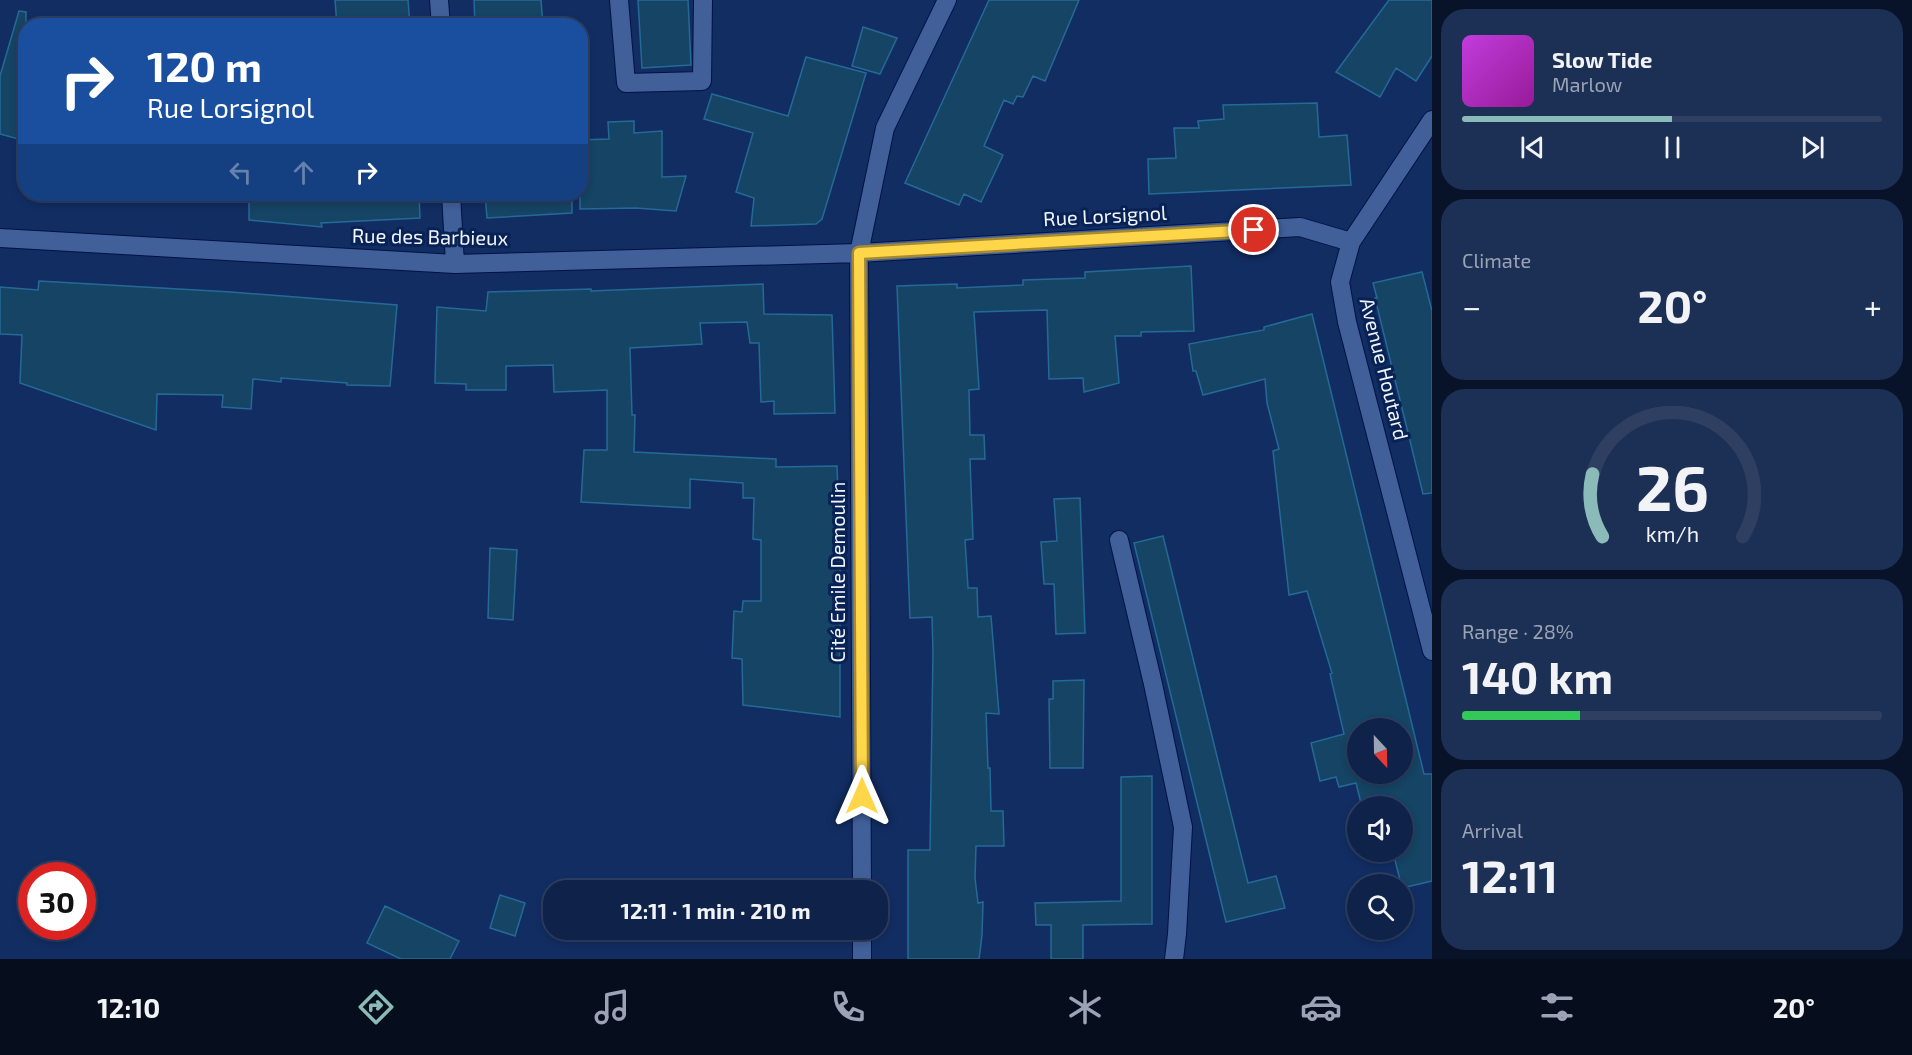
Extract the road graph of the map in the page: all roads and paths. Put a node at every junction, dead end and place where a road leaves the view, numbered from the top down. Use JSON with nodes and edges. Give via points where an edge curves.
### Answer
{"nodes":[{"id":1,"x":439,"y":0,"type":"edge"},
{"id":2,"x":619,"y":0,"type":"edge"},
{"id":3,"x":703,"y":0,"type":"edge"},
{"id":4,"x":947,"y":0,"type":"edge"},
{"id":5,"x":440,"y":18,"type":"edge"},
{"id":6,"x":1432,"y":120,"type":"edge"},
{"id":7,"x":451,"y":201,"type":"edge"},
{"id":8,"x":0,"y":238,"type":"edge"},
{"id":9,"x":1351,"y":242,"type":"junction"},
{"id":10,"x":859,"y":253,"type":"junction"},
{"id":11,"x":455,"y":264,"type":"junction"},
{"id":12,"x":1119,"y":540,"type":"dead end"},
{"id":13,"x":1427,"y":615,"type":"edge"},
{"id":14,"x":1432,"y":651,"type":"edge"},
{"id":15,"x":862,"y":880,"type":"edge"},
{"id":16,"x":862,"y":940,"type":"edge"},
{"id":17,"x":862,"y":959,"type":"edge"},
{"id":18,"x":1174,"y":959,"type":"edge"}],
"edges":[{"from":1,"to":5,"type":"street"},
{"from":2,"to":3,"type":"street","via":[[626,83],[702,81]]},
{"from":4,"to":10,"type":"street","name":"Cité Emile Demoulin","via":[[885,128]]},
{"from":6,"to":9,"type":"street","name":"Avenue Houtard"},
{"from":7,"to":11,"type":"street"},
{"from":8,"to":11,"type":"street","name":"Rue des Barbieux"},
{"from":9,"to":10,"type":"street","name":"Rue Lorsignol","via":[[1300,227]]},
{"from":9,"to":13,"type":"street","name":"Avenue Houtard","via":[[1340,282],[1347,322]]},
{"from":10,"to":11,"type":"street","name":"Rue des Barbieux"},
{"from":10,"to":15,"type":"street","name":"Cité Emile Demoulin"},
{"from":12,"to":18,"type":"street","via":[[1183,826]]},
{"from":13,"to":14,"type":"street","name":"Avenue Houtard"},
{"from":16,"to":17,"type":"street"}]}
